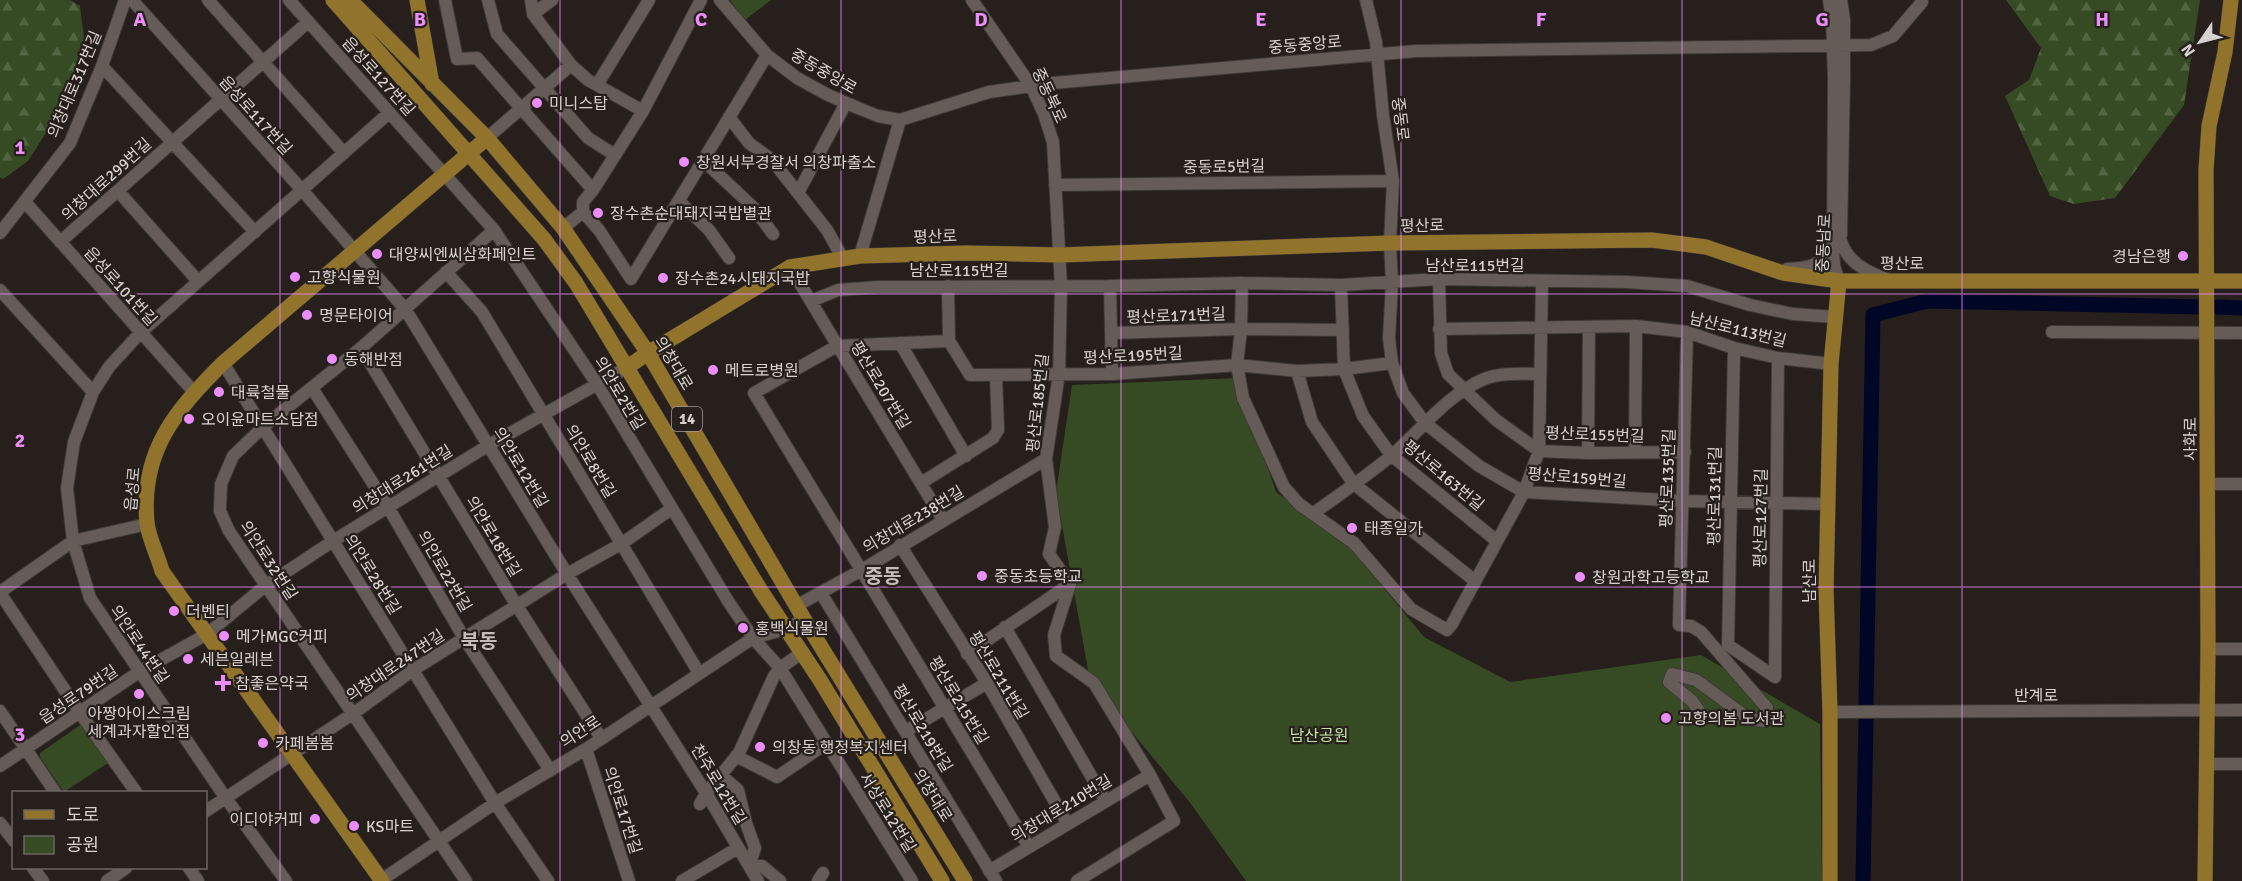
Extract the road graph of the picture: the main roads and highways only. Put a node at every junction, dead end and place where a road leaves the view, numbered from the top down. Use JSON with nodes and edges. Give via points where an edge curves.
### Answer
{"nodes":[{"id":1,"x":333,"y":0,"type":"edge"},
{"id":2,"x":350,"y":0,"type":"edge"},
{"id":3,"x":417,"y":0,"type":"edge"},
{"id":4,"x":2231,"y":0,"type":"edge"},
{"id":5,"x":432,"y":84,"type":"junction"},
{"id":6,"x":487,"y":138,"type":"junction"},
{"id":7,"x":469,"y":154,"type":"junction"},
{"id":8,"x":2206,"y":280,"type":"junction"},
{"id":9,"x":1839,"y":281,"type":"junction"},
{"id":10,"x":2242,"y":281,"type":"edge"},
{"id":11,"x":648,"y":352,"type":"junction"},
{"id":12,"x":626,"y":368,"type":"junction"},
{"id":13,"x":381,"y":881,"type":"edge"},
{"id":14,"x":942,"y":881,"type":"edge"},
{"id":15,"x":965,"y":881,"type":"edge"},
{"id":16,"x":1830,"y":881,"type":"edge"},
{"id":17,"x":2205,"y":881,"type":"edge"}],
"edges":[{"from":1,"to":7,"type":"main road","number":"14"},
{"from":2,"to":5,"type":"main road","name":"의창대로","number":"14"},
{"from":3,"to":5,"type":"main road"},
{"from":4,"to":8,"type":"main road","name":"사화로","via":[[2225,52],[2209,126]]},
{"from":5,"to":6,"type":"main road","name":"의창대로","number":"14"},
{"from":6,"to":7,"type":"main road","name":"읍성로"},
{"from":6,"to":11,"type":"main road","name":"의창대로","number":"14","via":[[563,228]]},
{"from":7,"to":12,"type":"main road","number":"14","via":[[544,239],[576,282]]},
{"from":7,"to":13,"type":"main road","name":"읍성로","via":[[223,363],[194,392],[163,433],[148,472],[147,524],[162,571]]},
{"from":8,"to":9,"type":"main road","name":"평산로"},
{"from":8,"to":10,"type":"main road","name":"평산로"},
{"from":8,"to":17,"type":"main road","name":"사화로"},
{"from":9,"to":11,"type":"main road","name":"평산로","via":[[1783,273],[1706,247],[1652,240],[1390,243],[1060,255],[860,256],[790,267]]},
{"from":9,"to":16,"type":"main road","name":"남산로","via":[[1832,364],[1826,590]]},
{"from":11,"to":12,"type":"main road","name":"평산로"},
{"from":11,"to":15,"type":"main road","name":"의창대로","number":"14","via":[[800,613]]},
{"from":12,"to":14,"type":"main road","number":"14"}]}
